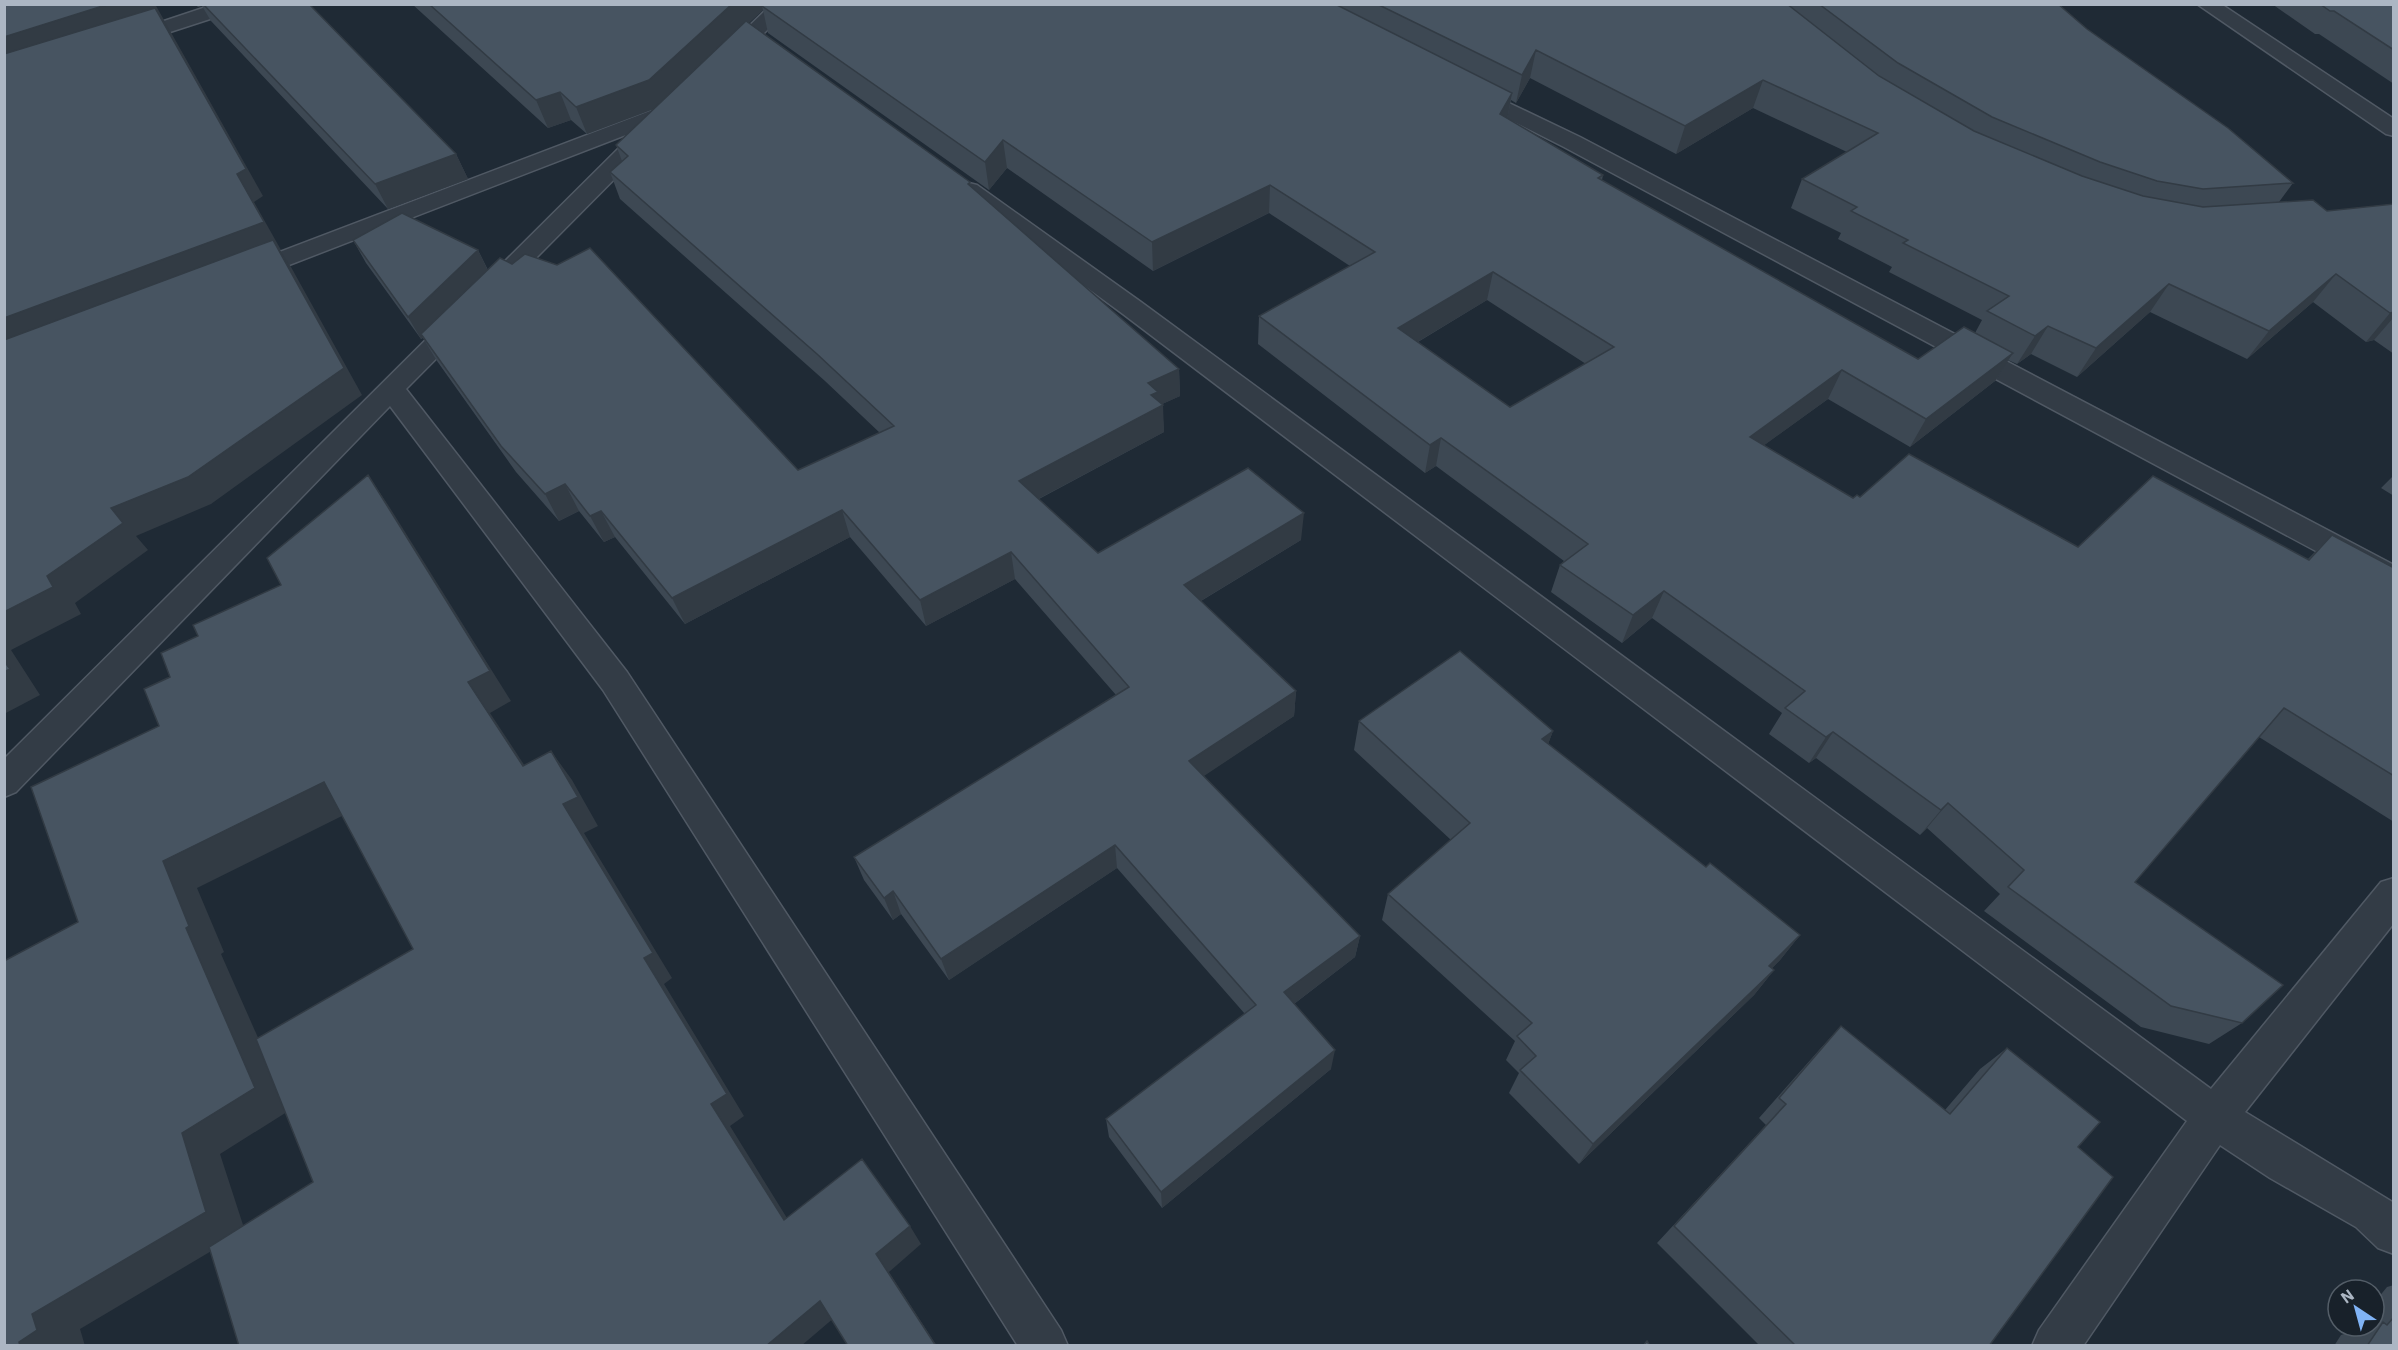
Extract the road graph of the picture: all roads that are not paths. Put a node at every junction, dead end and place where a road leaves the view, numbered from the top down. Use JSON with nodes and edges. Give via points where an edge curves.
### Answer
{"nodes":[{"id":1,"x":237,"y":4,"type":"edge"},
{"id":2,"x":784,"y":4,"type":"edge"},
{"id":3,"x":2207,"y":4,"type":"edge"},
{"id":4,"x":189,"y":11,"type":"edge"},
{"id":5,"x":753,"y":34,"type":"junction"},
{"id":6,"x":105,"y":47,"type":"edge"},
{"id":7,"x":782,"y":54,"type":"edge"},
{"id":8,"x":1446,"y":79,"type":"edge"},
{"id":9,"x":704,"y":80,"type":"edge"},
{"id":10,"x":2394,"y":129,"type":"edge"},
{"id":11,"x":943,"y":171,"type":"edge"},
{"id":12,"x":226,"y":281,"type":"edge"},
{"id":13,"x":391,"y":388,"type":"junction"},
{"id":14,"x":2394,"y":579,"type":"edge"},
{"id":15,"x":4,"y":783,"type":"edge"},
{"id":16,"x":2394,"y":894,"type":"edge"},
{"id":17,"x":2215,"y":1117,"type":"junction"},
{"id":18,"x":2394,"y":1232,"type":"edge"},
{"id":19,"x":1045,"y":1346,"type":"edge"},
{"id":20,"x":2055,"y":1346,"type":"edge"}],
"edges":[{"from":1,"to":4,"type":"street"},
{"from":2,"to":5,"type":"street"},
{"from":3,"to":10,"type":"street"},
{"from":4,"to":6,"type":"street"},
{"from":5,"to":7,"type":"street"},
{"from":5,"to":9,"type":"street"},
{"from":8,"to":14,"type":"street","via":[[1572,142]]},
{"from":11,"to":17,"type":"street"},
{"from":12,"to":13,"type":"street","via":[[675,106]]},
{"from":13,"to":15,"type":"street"},
{"from":13,"to":19,"type":"street","via":[[615,681]]},
{"from":16,"to":17,"type":"street"},
{"from":17,"to":18,"type":"street","via":[[2371,1212]]},
{"from":17,"to":20,"type":"street"}]}
